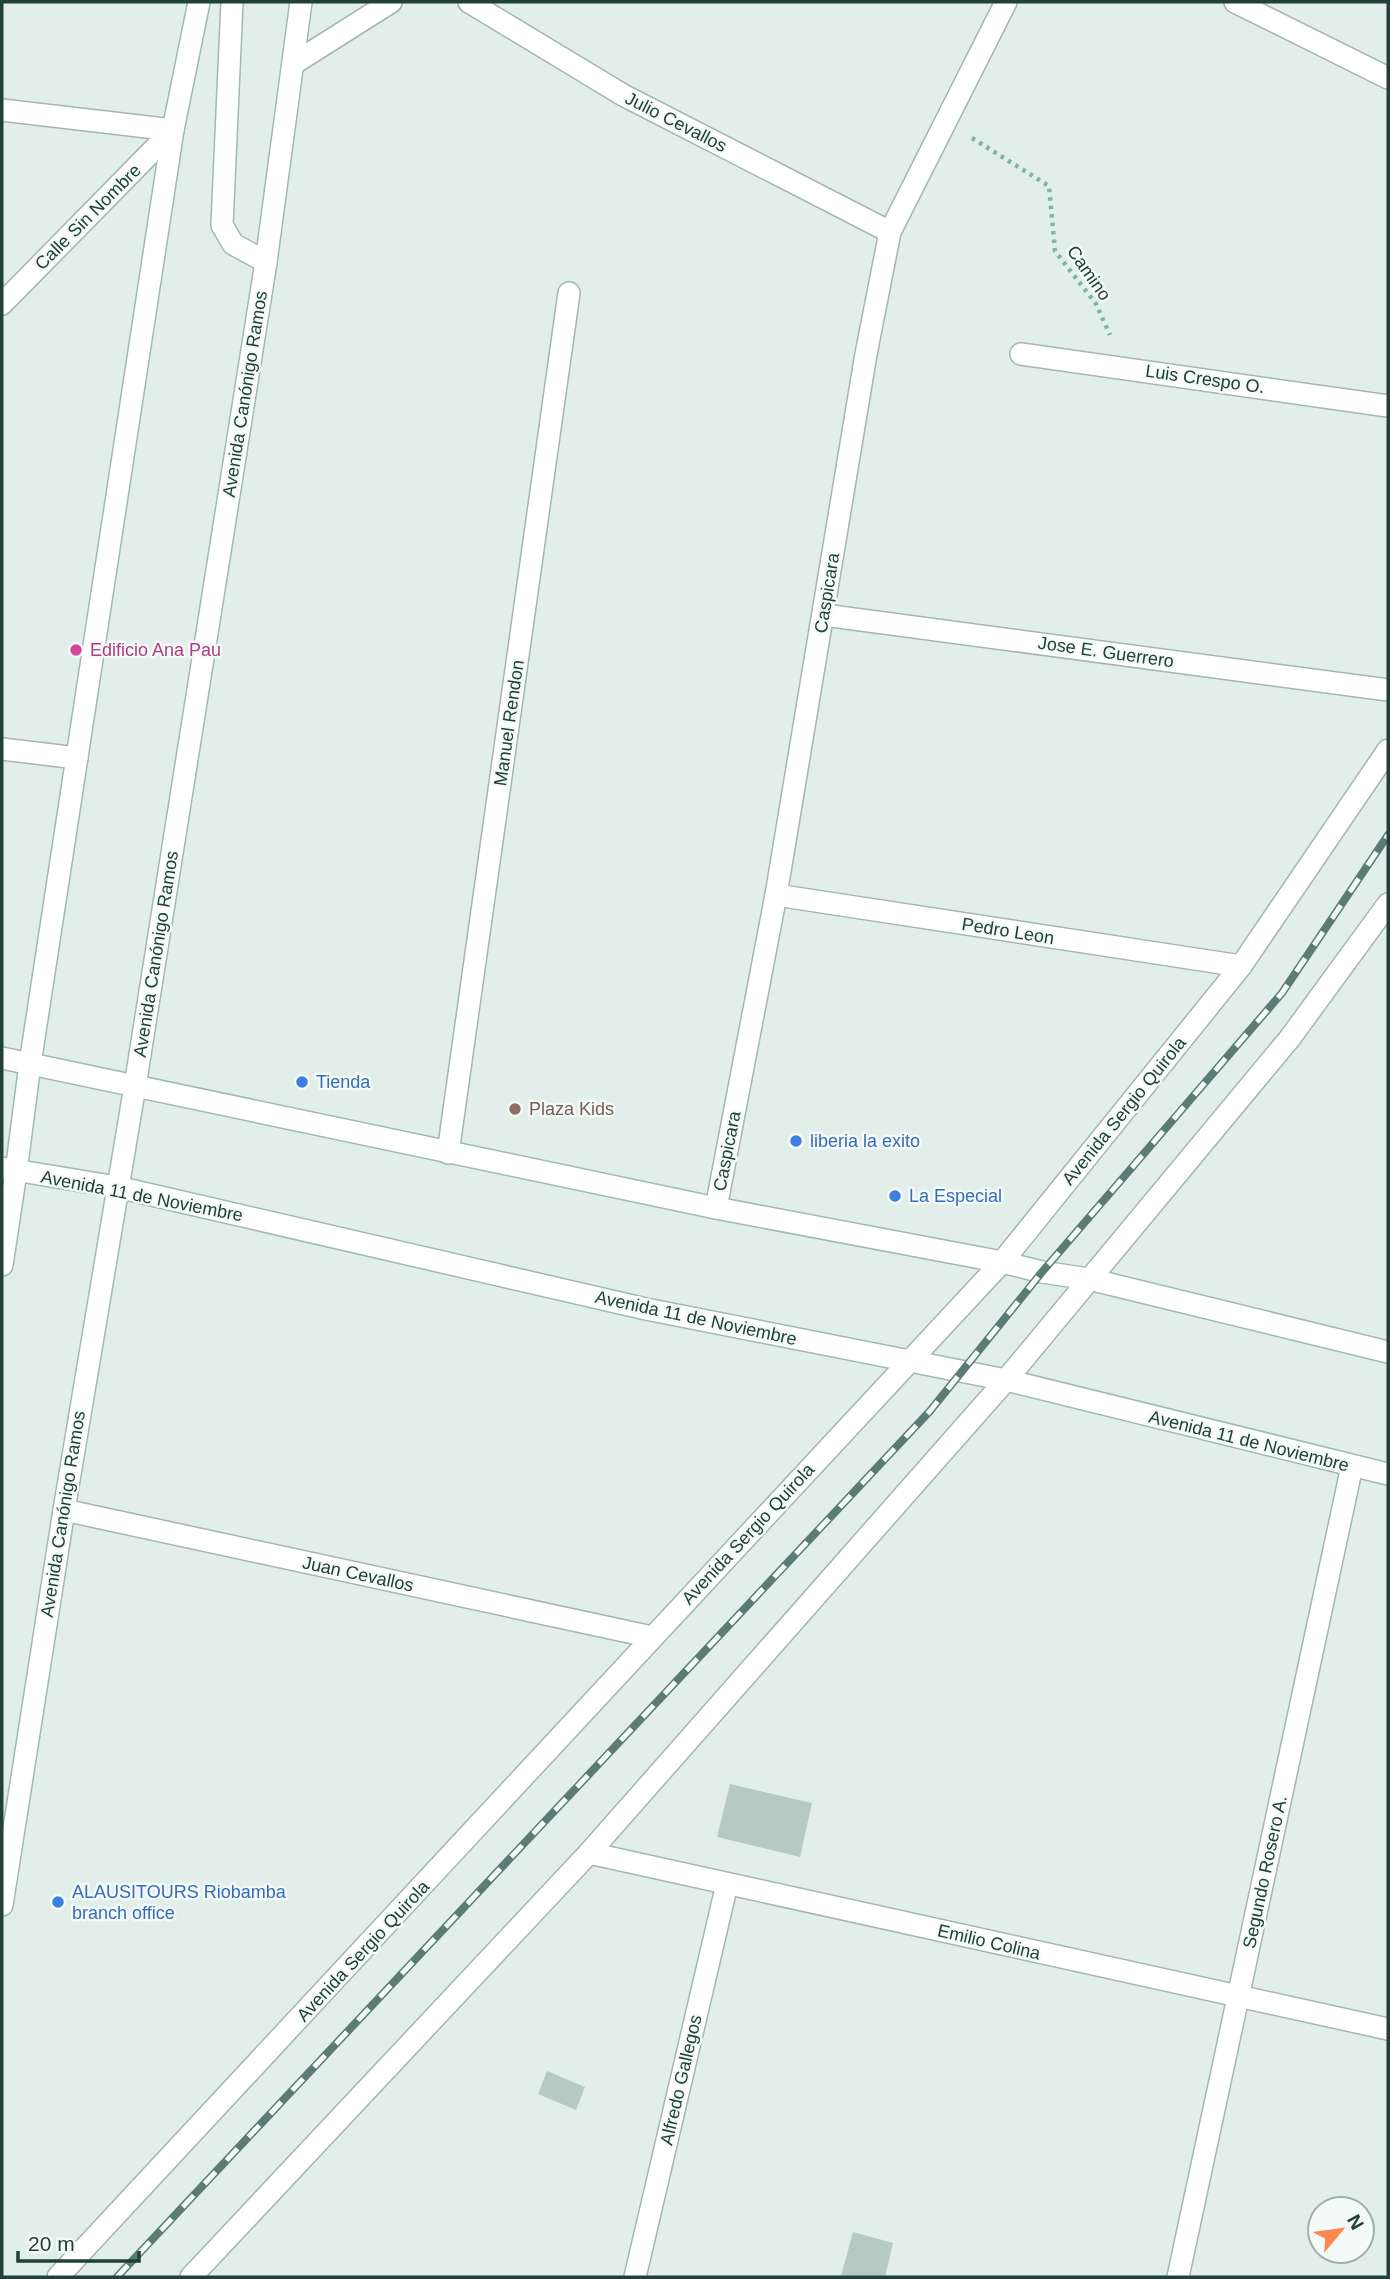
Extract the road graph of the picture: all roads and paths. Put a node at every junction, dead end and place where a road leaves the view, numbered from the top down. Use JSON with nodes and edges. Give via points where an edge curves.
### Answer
{"nodes":[{"id":1,"x":199,"y":2,"type":"edge"},
{"id":2,"x":232,"y":2,"type":"edge"},
{"id":3,"x":301,"y":2,"type":"edge"},
{"id":4,"x":391,"y":2,"type":"edge"},
{"id":5,"x":469,"y":2,"type":"edge"},
{"id":6,"x":1006,"y":2,"type":"edge"},
{"id":7,"x":1235,"y":2,"type":"edge"},
{"id":8,"x":293,"y":64,"type":"junction"},
{"id":9,"x":1388,"y":78,"type":"edge"},
{"id":10,"x":2,"y":110,"type":"edge"},
{"id":11,"x":945,"y":121,"type":"junction"},
{"id":12,"x":173,"y":130,"type":"junction"},
{"id":13,"x":890,"y":232,"type":"junction"},
{"id":14,"x":266,"y":262,"type":"junction"},
{"id":15,"x":569,"y":293,"type":"dead end"},
{"id":16,"x":2,"y":303,"type":"edge"},
{"id":17,"x":1021,"y":354,"type":"dead end"},
{"id":18,"x":1124,"y":368,"type":"junction"},
{"id":19,"x":1388,"y":406,"type":"edge"},
{"id":20,"x":824,"y":615,"type":"junction"},
{"id":21,"x":1388,"y":690,"type":"edge"},
{"id":22,"x":2,"y":750,"type":"edge"},
{"id":23,"x":1388,"y":750,"type":"edge"},
{"id":24,"x":77,"y":758,"type":"junction"},
{"id":25,"x":776,"y":895,"type":"junction"},
{"id":26,"x":1388,"y":904,"type":"edge"},
{"id":27,"x":1241,"y":966,"type":"junction"},
{"id":28,"x":2,"y":1058,"type":"edge"},
{"id":29,"x":30,"y":1064,"type":"junction"},
{"id":30,"x":135,"y":1086,"type":"junction"},
{"id":31,"x":448,"y":1153,"type":"junction"},
{"id":32,"x":9,"y":1170,"type":"edge"},
{"id":33,"x":117,"y":1187,"type":"junction"},
{"id":34,"x":716,"y":1208,"type":"junction"},
{"id":35,"x":1002,"y":1262,"type":"junction"},
{"id":36,"x":2,"y":1265,"type":"edge"},
{"id":37,"x":1089,"y":1279,"type":"junction"},
{"id":38,"x":1388,"y":1352,"type":"edge"},
{"id":39,"x":909,"y":1361,"type":"junction"},
{"id":40,"x":1006,"y":1380,"type":"junction"},
{"id":41,"x":1352,"y":1466,"type":"junction"},
{"id":42,"x":1388,"y":1474,"type":"edge"},
{"id":43,"x":64,"y":1510,"type":"junction"},
{"id":44,"x":652,"y":1637,"type":"junction"},
{"id":45,"x":589,"y":1853,"type":"junction"},
{"id":46,"x":727,"y":1884,"type":"junction"},
{"id":47,"x":2,"y":1905,"type":"edge"},
{"id":48,"x":1238,"y":1997,"type":"junction"},
{"id":49,"x":1388,"y":2029,"type":"edge"},
{"id":50,"x":58,"y":2277,"type":"edge"},
{"id":51,"x":191,"y":2277,"type":"edge"},
{"id":52,"x":635,"y":2277,"type":"edge"},
{"id":53,"x":1178,"y":2277,"type":"edge"}],
"edges":[{"from":1,"to":12,"type":"street"},
{"from":2,"to":14,"type":"street","via":[[222,225],[233,244]]},
{"from":3,"to":8,"type":"street","name":"Avenida Canónigo Ramos"},
{"from":4,"to":8,"type":"street"},
{"from":5,"to":13,"type":"street","name":"Julio Cevallos","via":[[623,95]]},
{"from":6,"to":11,"type":"street","name":"Caspicara"},
{"from":7,"to":9,"type":"street"},
{"from":8,"to":14,"type":"street","name":"Avenida Canónigo Ramos"},
{"from":10,"to":12,"type":"street"},
{"from":11,"to":13,"type":"street","name":"Caspicara"},
{"from":11,"to":18,"type":"path","name":"Camino","via":[[1049,186],[1055,251],[1096,304]]},
{"from":12,"to":16,"type":"street","name":"Calle Sin Nombre"},
{"from":12,"to":24,"type":"street"},
{"from":13,"to":20,"type":"street","name":"Caspicara"},
{"from":14,"to":30,"type":"street","name":"Avenida Canónigo Ramos"},
{"from":15,"to":31,"type":"street","name":"Manuel Rendon"},
{"from":17,"to":18,"type":"street","name":"Luis Crespo O."},
{"from":18,"to":19,"type":"street","name":"Luis Crespo O."},
{"from":20,"to":21,"type":"street","name":"Jose E. Guerrero"},
{"from":20,"to":25,"type":"street","name":"Caspicara"},
{"from":22,"to":24,"type":"street"},
{"from":23,"to":27,"type":"street","name":"Avenida Sergio Quirola"},
{"from":24,"to":29,"type":"street"},
{"from":25,"to":27,"type":"street","name":"Pedro Leon"},
{"from":25,"to":34,"type":"street","name":"Caspicara"},
{"from":26,"to":37,"type":"street","via":[[1290,1038]]},
{"from":27,"to":35,"type":"street","name":"Avenida Sergio Quirola"},
{"from":28,"to":29,"type":"street"},
{"from":29,"to":30,"type":"street"},
{"from":29,"to":32,"type":"street"},
{"from":30,"to":31,"type":"street"},
{"from":30,"to":33,"type":"street","name":"Avenida Canónigo Ramos"},
{"from":31,"to":34,"type":"street"},
{"from":32,"to":33,"type":"street","name":"Avenida 11 de Noviembre"},
{"from":32,"to":36,"type":"street"},
{"from":33,"to":39,"type":"street","name":"Avenida 11 de Noviembre","via":[[646,1309]]},
{"from":33,"to":43,"type":"street","name":"Avenida Canónigo Ramos"},
{"from":34,"to":35,"type":"street"},
{"from":35,"to":37,"type":"street"},
{"from":35,"to":39,"type":"street","name":"Avenida Sergio Quirola"},
{"from":37,"to":38,"type":"street"},
{"from":37,"to":40,"type":"street"},
{"from":39,"to":40,"type":"street","name":"Avenida 11 de Noviembre"},
{"from":39,"to":44,"type":"street","name":"Avenida Sergio Quirola"},
{"from":40,"to":41,"type":"street","name":"Avenida 11 de Noviembre"},
{"from":40,"to":45,"type":"street"},
{"from":41,"to":42,"type":"street","name":"Avenida 11 de Noviembre"},
{"from":41,"to":48,"type":"street","name":"Segundo Rosero A."},
{"from":43,"to":44,"type":"street","name":"Juan Cevallos"},
{"from":43,"to":47,"type":"street","name":"Avenida Canónigo Ramos"},
{"from":44,"to":50,"type":"street","name":"Avenida Sergio Quirola"},
{"from":45,"to":46,"type":"street","name":"Emilio Colina"},
{"from":45,"to":51,"type":"street"},
{"from":46,"to":48,"type":"street","name":"Emilio Colina"},
{"from":46,"to":52,"type":"street","name":"Alfredo Gallegos"},
{"from":48,"to":49,"type":"street","name":"Emilio Colina"},
{"from":48,"to":53,"type":"street","name":"Segundo Rosero A."}]}
